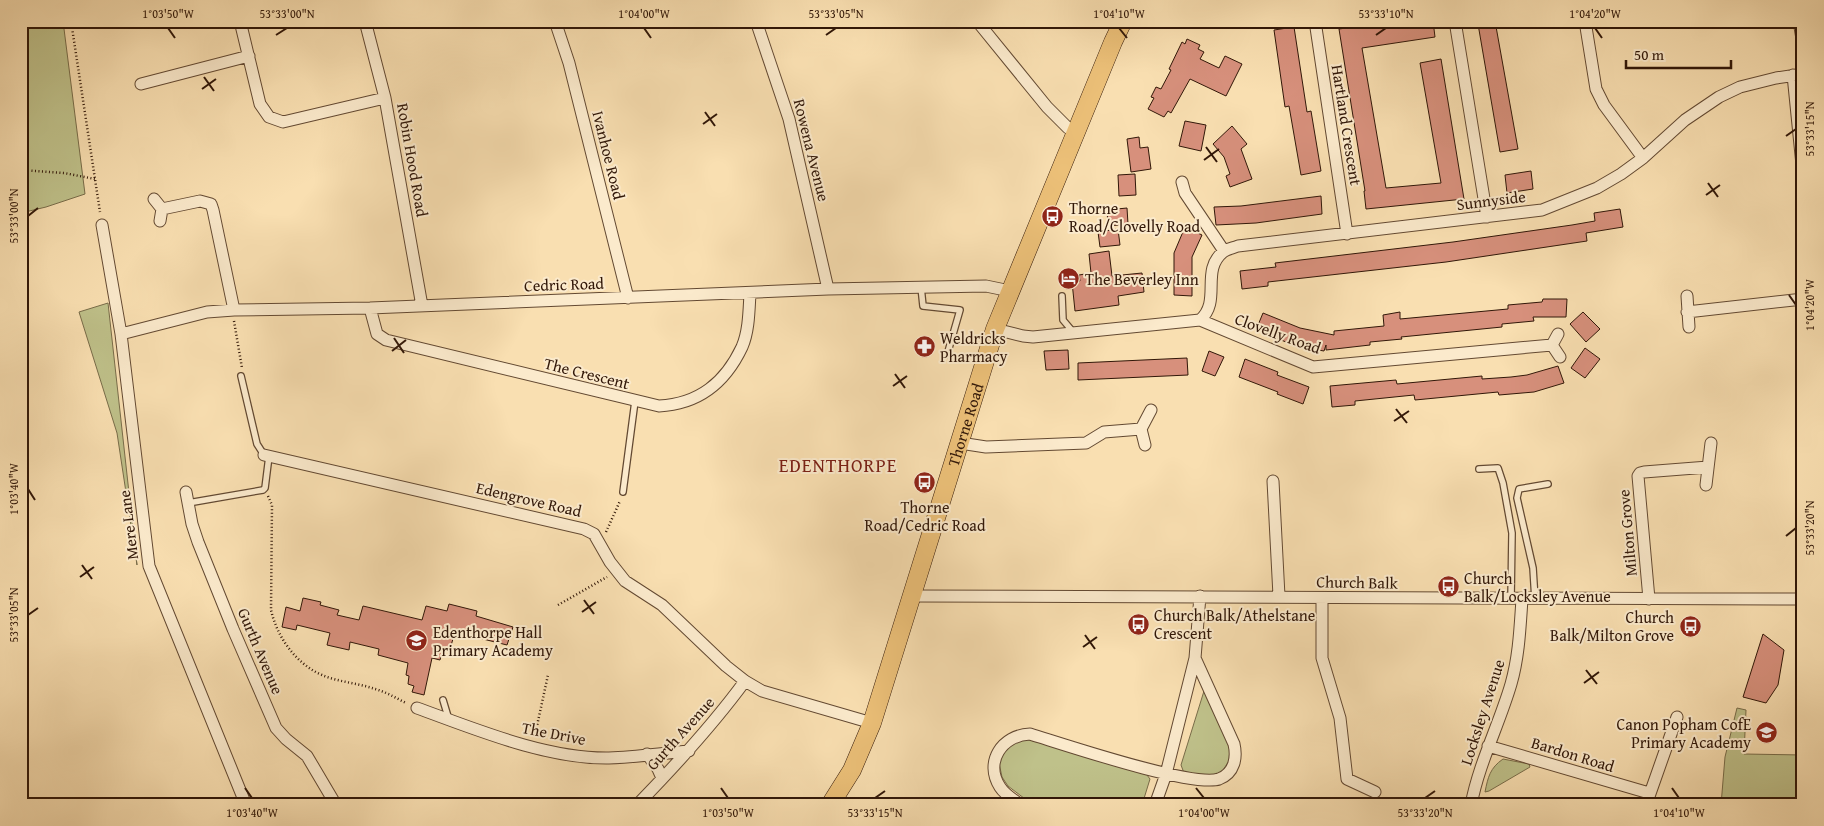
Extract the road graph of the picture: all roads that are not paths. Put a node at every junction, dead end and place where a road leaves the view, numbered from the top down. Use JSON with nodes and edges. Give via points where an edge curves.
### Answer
{"nodes":[{"id":1,"x":240,"y":21,"type":"edge"},
{"id":2,"x":365,"y":21,"type":"edge"},
{"id":3,"x":555,"y":21,"type":"edge"},
{"id":4,"x":756,"y":21,"type":"edge"},
{"id":5,"x":1123,"y":21,"type":"edge"},
{"id":6,"x":1315,"y":21,"type":"edge"},
{"id":7,"x":1455,"y":21,"type":"edge"},
{"id":8,"x":1585,"y":21,"type":"edge"},
{"id":9,"x":1799,"y":21,"type":"edge"},
{"id":10,"x":984,"y":24,"type":"edge"},
{"id":11,"x":1803,"y":45,"type":"edge"},
{"id":12,"x":249,"y":56,"type":"junction"},
{"id":13,"x":1798,"y":74,"type":"edge"},
{"id":14,"x":142,"y":84,"type":"dead end"},
{"id":15,"x":385,"y":98,"type":"junction"},
{"id":16,"x":1076,"y":131,"type":"junction"},
{"id":17,"x":1643,"y":158,"type":"junction"},
{"id":18,"x":1803,"y":175,"type":"edge"},
{"id":19,"x":1182,"y":182,"type":"dead end"},
{"id":20,"x":154,"y":199,"type":"dead end"},
{"id":21,"x":162,"y":209,"type":"junction"},
{"id":22,"x":1488,"y":217,"type":"junction"},
{"id":23,"x":160,"y":221,"type":"dead end"},
{"id":24,"x":102,"y":225,"type":"road end"},
{"id":25,"x":1347,"y":234,"type":"junction"},
{"id":26,"x":1224,"y":251,"type":"junction"},
{"id":27,"x":921,"y":287,"type":"junction"},
{"id":28,"x":828,"y":289,"type":"junction"},
{"id":29,"x":1010,"y":291,"type":"junction"},
{"id":30,"x":750,"y":293,"type":"junction"},
{"id":31,"x":1062,"y":296,"type":"dead end"},
{"id":32,"x":1687,"y":296,"type":"dead end"},
{"id":33,"x":628,"y":298,"type":"junction"},
{"id":34,"x":1803,"y":299,"type":"edge"},
{"id":35,"x":422,"y":306,"type":"junction"},
{"id":36,"x":370,"y":308,"type":"junction"},
{"id":37,"x":234,"y":310,"type":"junction"},
{"id":38,"x":1687,"y":312,"type":"junction"},
{"id":39,"x":1200,"y":320,"type":"junction"},
{"id":40,"x":1689,"y":327,"type":"dead end"},
{"id":41,"x":995,"y":328,"type":"junction"},
{"id":42,"x":1074,"y":333,"type":"junction"},
{"id":43,"x":121,"y":334,"type":"junction"},
{"id":44,"x":1558,"y":334,"type":"dead end"},
{"id":45,"x":1552,"y":345,"type":"junction"},
{"id":46,"x":947,"y":355,"type":"dead end"},
{"id":47,"x":1560,"y":357,"type":"dead end"},
{"id":48,"x":241,"y":376,"type":"road end"},
{"id":49,"x":635,"y":401,"type":"junction"},
{"id":50,"x":1151,"y":410,"type":"dead end"},
{"id":51,"x":1141,"y":429,"type":"junction"},
{"id":52,"x":960,"y":442,"type":"junction"},
{"id":53,"x":1711,"y":443,"type":"dead end"},
{"id":54,"x":1145,"y":445,"type":"dead end"},
{"id":55,"x":267,"y":455,"type":"junction"},
{"id":56,"x":1708,"y":467,"type":"junction"},
{"id":57,"x":1480,"y":469,"type":"dead end"},
{"id":58,"x":1273,"y":481,"type":"dead end"},
{"id":59,"x":1548,"y":484,"type":"dead end"},
{"id":60,"x":1706,"y":485,"type":"dead end"},
{"id":61,"x":623,"y":492,"type":"road end"},
{"id":62,"x":187,"y":498,"type":"joint"},
{"id":63,"x":911,"y":596,"type":"junction"},
{"id":64,"x":1200,"y":596,"type":"junction"},
{"id":65,"x":1279,"y":596,"type":"junction"},
{"id":66,"x":1322,"y":598,"type":"junction"},
{"id":67,"x":1517,"y":599,"type":"junction"},
{"id":68,"x":1803,"y":599,"type":"edge"},
{"id":69,"x":1535,"y":600,"type":"junction"},
{"id":70,"x":1649,"y":600,"type":"junction"},
{"id":71,"x":1195,"y":658,"type":"junction"},
{"id":72,"x":744,"y":681,"type":"junction"},
{"id":73,"x":443,"y":700,"type":"dead end"},
{"id":74,"x":417,"y":708,"type":"road end"},
{"id":75,"x":1677,"y":717,"type":"dead end"},
{"id":76,"x":449,"y":720,"type":"junction"},
{"id":77,"x":872,"y":723,"type":"junction"},
{"id":78,"x":1488,"y":746,"type":"junction"},
{"id":79,"x":689,"y":750,"type":"junction"},
{"id":80,"x":647,"y":754,"type":"junction"},
{"id":81,"x":1166,"y":774,"type":"junction"},
{"id":82,"x":662,"y":778,"type":"junction"},
{"id":83,"x":1375,"y":792,"type":"dead end"},
{"id":84,"x":1648,"y":799,"type":"edge"},
{"id":85,"x":246,"y":805,"type":"edge"},
{"id":86,"x":336,"y":805,"type":"edge"},
{"id":87,"x":637,"y":805,"type":"edge"},
{"id":88,"x":830,"y":805,"type":"edge"},
{"id":89,"x":1022,"y":805,"type":"edge"},
{"id":90,"x":1155,"y":805,"type":"edge"},
{"id":91,"x":1471,"y":805,"type":"edge"}],
"edges":[{"from":1,"to":12,"type":"street"},
{"from":2,"to":15,"type":"street","name":"Robin Hood Road"},
{"from":3,"to":33,"type":"street","name":"Ivanhoe Road","via":[[570,63]]},
{"from":4,"to":28,"type":"street","name":"Rowena Avenue","via":[[789,119]]},
{"from":5,"to":16,"type":"main road","name":"Thorne Road"},
{"from":6,"to":25,"type":"street","name":"Hartland Crescent"},
{"from":7,"to":22,"type":"street"},
{"from":8,"to":17,"type":"street","via":[[1596,88]]},
{"from":9,"to":11,"type":"street"},
{"from":10,"to":16,"type":"street","via":[[1047,106],[1068,128]]},
{"from":12,"to":14,"type":"street"},
{"from":12,"to":15,"type":"street","via":[[260,104],[268,116],[283,122]]},
{"from":13,"to":17,"type":"street","name":"Sunnyside","via":[[1740,87],[1719,97],[1685,120]]},
{"from":13,"to":18,"type":"street"},
{"from":15,"to":35,"type":"street","name":"Robin Hood Road"},
{"from":16,"to":29,"type":"main road","name":"Thorne Road"},
{"from":17,"to":22,"type":"street","name":"Sunnyside","via":[[1597,188],[1566,201],[1542,210]]},
{"from":19,"to":26,"type":"street","via":[[1185,193]]},
{"from":20,"to":21,"type":"street"},
{"from":21,"to":23,"type":"street"},
{"from":21,"to":37,"type":"street","via":[[200,201],[210,204]]},
{"from":22,"to":25,"type":"street","name":"Sunnyside"},
{"from":24,"to":43,"type":"street","name":"Mere Lane"},
{"from":25,"to":26,"type":"street","name":"Sunnyside","via":[[1238,246]]},
{"from":26,"to":39,"type":"street","via":[[1211,274],[1208,313]]},
{"from":27,"to":28,"type":"street","name":"Cedric Road"},
{"from":27,"to":29,"type":"street","name":"Cedric Road","via":[[986,286]]},
{"from":27,"to":46,"type":"lane","via":[[923,306],[960,310]]},
{"from":28,"to":30,"type":"street","name":"Cedric Road"},
{"from":29,"to":41,"type":"main road","name":"Thorne Road"},
{"from":30,"to":33,"type":"street","name":"Cedric Road"},
{"from":30,"to":49,"type":"street","name":"The Crescent","via":[[742,346],[711,389],[675,406]]},
{"from":31,"to":42,"type":"lane","via":[[1063,320]]},
{"from":32,"to":38,"type":"street"},
{"from":33,"to":35,"type":"street","name":"Cedric Road"},
{"from":34,"to":38,"type":"street"},
{"from":35,"to":36,"type":"street","name":"Cedric Road"},
{"from":36,"to":37,"type":"street","name":"Cedric Road"},
{"from":36,"to":49,"type":"street","name":"The Crescent","via":[[377,334],[386,340]]},
{"from":37,"to":43,"type":"street","name":"Cedric Road","via":[[208,312]]},
{"from":38,"to":40,"type":"street"},
{"from":39,"to":42,"type":"street","name":"Clovelly Road"},
{"from":39,"to":45,"type":"street","name":"Clovelly Road","via":[[1314,367]]},
{"from":41,"to":42,"type":"street","name":"Clovelly Road","via":[[1033,337]]},
{"from":41,"to":52,"type":"main road","name":"Thorne Road"},
{"from":43,"to":85,"type":"street","name":"Mere Lane","via":[[149,566]]},
{"from":44,"to":45,"type":"street"},
{"from":45,"to":47,"type":"street"},
{"from":48,"to":55,"type":"lane","via":[[257,444]]},
{"from":49,"to":61,"type":"lane"},
{"from":50,"to":51,"type":"street"},
{"from":51,"to":52,"type":"street","via":[[1104,432],[1086,443],[986,447]]},
{"from":51,"to":54,"type":"street"},
{"from":52,"to":63,"type":"main road","name":"Thorne Road"},
{"from":53,"to":56,"type":"street"},
{"from":55,"to":62,"type":"lane","via":[[265,488]]},
{"from":55,"to":72,"type":"street","name":"Edengrove Road","via":[[584,528],[594,534],[625,581],[662,605]]},
{"from":56,"to":60,"type":"street"},
{"from":56,"to":70,"type":"street","name":"Milton Grove","via":[[1644,472],[1638,476]]},
{"from":57,"to":67,"type":"lane","via":[[1498,468],[1503,483],[1512,533]]},
{"from":58,"to":65,"type":"street"},
{"from":59,"to":69,"type":"lane","via":[[1519,489],[1517,498],[1533,568]]},
{"from":62,"to":86,"type":"street","name":"Gurth Avenue","via":[[192,524],[208,569],[276,728],[307,756]]},
{"from":63,"to":64,"type":"street","name":"Church Balk"},
{"from":63,"to":77,"type":"main road","name":"Thorne Road"},
{"from":64,"to":65,"type":"street","name":"Church Balk"},
{"from":64,"to":71,"type":"street"},
{"from":65,"to":66,"type":"street","name":"Church Balk"},
{"from":66,"to":67,"type":"street","name":"Church Balk"},
{"from":66,"to":83,"type":"street","via":[[1322,658],[1340,718],[1347,779]]},
{"from":67,"to":69,"type":"street","name":"Church Balk"},
{"from":67,"to":78,"type":"street","name":"Locksley Avenue","via":[[1518,655],[1511,685]]},
{"from":68,"to":70,"type":"street","name":"Church Balk"},
{"from":69,"to":70,"type":"street","name":"Church Balk"},
{"from":71,"to":81,"type":"street"},
{"from":71,"to":81,"type":"street","via":[[1234,744],[1235,759],[1230,771],[1220,779]]},
{"from":72,"to":77,"type":"street","name":"Edengrove Road","via":[[762,690]]},
{"from":72,"to":79,"type":"street","name":"Gurth Avenue","via":[[720,716]]},
{"from":73,"to":76,"type":"lane"},
{"from":74,"to":76,"type":"street","name":"The Drive"},
{"from":75,"to":84,"type":"street","name":"Bardon Road"},
{"from":76,"to":80,"type":"street","name":"The Drive","via":[[495,736],[576,755],[608,758]]},
{"from":77,"to":88,"type":"main road","name":"Thorne Road","via":[[852,770]]},
{"from":78,"to":84,"type":"street","name":"Bardon Road"},
{"from":78,"to":91,"type":"street","name":"Locksley Avenue"},
{"from":79,"to":80,"type":"street","name":"The Drive"},
{"from":79,"to":82,"type":"street","name":"Gurth Avenue"},
{"from":80,"to":82,"type":"street"},
{"from":81,"to":89,"type":"street","via":[[1022,734],[1006,741],[997,752],[994,765],[999,786]]},
{"from":81,"to":90,"type":"street"},
{"from":82,"to":87,"type":"street","name":"Gurth Avenue"}]}
